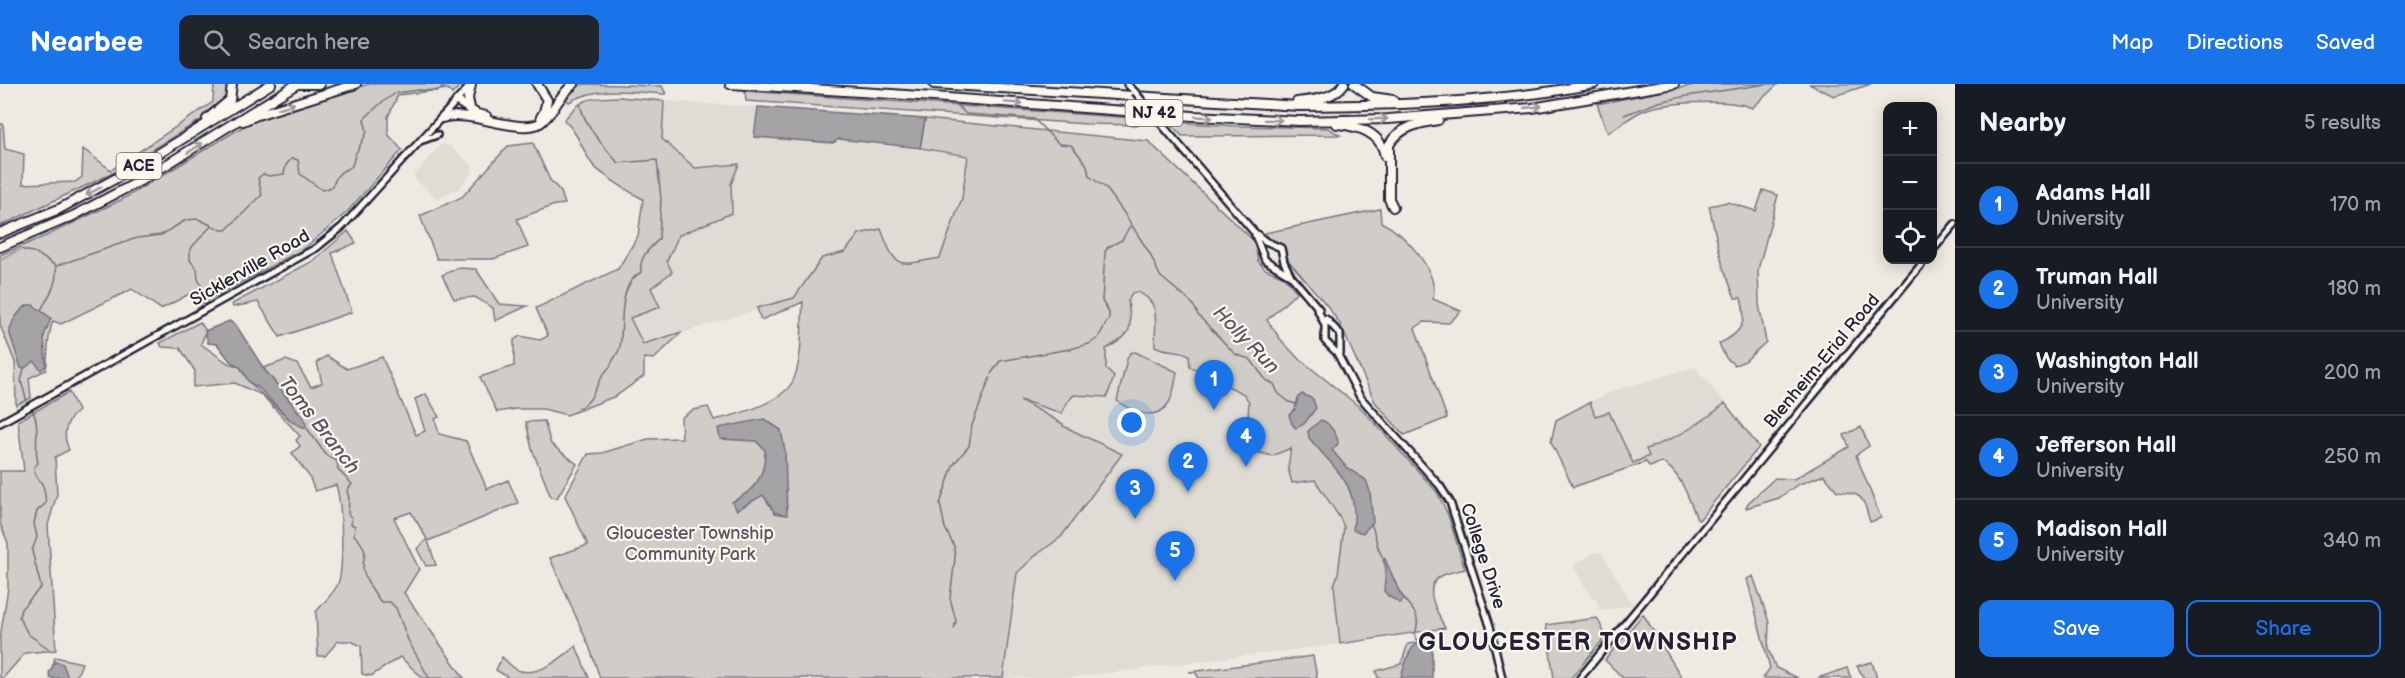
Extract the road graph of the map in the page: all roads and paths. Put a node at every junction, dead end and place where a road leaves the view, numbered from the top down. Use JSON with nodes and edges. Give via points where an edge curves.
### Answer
{"nodes":[{"id":1,"x":232,"y":84,"type":"edge"},
{"id":2,"x":270,"y":84,"type":"edge"},
{"id":3,"x":320,"y":84,"type":"edge"},
{"id":4,"x":356,"y":84,"type":"edge"},
{"id":5,"x":537,"y":84,"type":"edge"},
{"id":6,"x":574,"y":84,"type":"edge"},
{"id":7,"x":730,"y":84,"type":"edge"},
{"id":8,"x":787,"y":84,"type":"edge"},
{"id":9,"x":934,"y":84,"type":"edge"},
{"id":10,"x":1127,"y":84,"type":"edge"},
{"id":11,"x":1344,"y":84,"type":"edge"},
{"id":12,"x":1354,"y":84,"type":"edge"},
{"id":13,"x":1594,"y":84,"type":"edge"},
{"id":14,"x":1674,"y":84,"type":"edge"},
{"id":15,"x":296,"y":85,"type":"edge"},
{"id":16,"x":471,"y":85,"type":"edge"},
{"id":17,"x":892,"y":94,"type":"junction"},
{"id":18,"x":1430,"y":102,"type":"junction"},
{"id":19,"x":454,"y":103,"type":"junction"},
{"id":20,"x":1271,"y":105,"type":"junction"},
{"id":21,"x":471,"y":110,"type":"junction"},
{"id":22,"x":1474,"y":113,"type":"junction"},
{"id":23,"x":462,"y":116,"type":"junction"},
{"id":24,"x":442,"y":118,"type":"junction"},
{"id":25,"x":1300,"y":121,"type":"junction"},
{"id":26,"x":436,"y":135,"type":"dead end"},
{"id":27,"x":212,"y":137,"type":"junction"},
{"id":28,"x":421,"y":141,"type":"junction"},
{"id":29,"x":137,"y":167,"type":"junction"},
{"id":30,"x":1384,"y":207,"type":"dead end"},
{"id":31,"x":1393,"y":207,"type":"dead end"},
{"id":32,"x":1955,"y":224,"type":"edge"},
{"id":33,"x":1253,"y":231,"type":"junction"},
{"id":34,"x":0,"y":233,"type":"edge"},
{"id":35,"x":1272,"y":244,"type":"junction"},
{"id":36,"x":1937,"y":245,"type":"edge"},
{"id":37,"x":0,"y":247,"type":"edge"},
{"id":38,"x":1263,"y":255,"type":"junction"},
{"id":39,"x":1283,"y":256,"type":"junction"},
{"id":40,"x":1271,"y":264,"type":"junction"},
{"id":41,"x":1923,"y":264,"type":"edge"},
{"id":42,"x":1291,"y":276,"type":"junction"},
{"id":43,"x":1317,"y":308,"type":"junction"},
{"id":44,"x":1335,"y":329,"type":"junction"},
{"id":45,"x":1325,"y":333,"type":"junction"},
{"id":46,"x":1340,"y":340,"type":"junction"},
{"id":47,"x":1329,"y":345,"type":"junction"},
{"id":48,"x":1346,"y":370,"type":"junction"},
{"id":49,"x":0,"y":423,"type":"edge"},
{"id":50,"x":1502,"y":678,"type":"edge"},
{"id":51,"x":1580,"y":678,"type":"edge"}],
"edges":[{"from":1,"to":29,"type":"highway","via":[[226,104]]},
{"from":2,"to":29,"type":"highway","number":"ACE"},
{"from":3,"to":15,"type":"highway"},
{"from":27,"to":4,"type":"highway","one_way":true,"via":[[257,115]]},
{"from":5,"to":21,"type":"highway","via":[[545,94],[546,106],[534,121],[480,115]]},
{"from":6,"to":23,"type":"highway","via":[[533,126]]},
{"from":7,"to":17,"type":"highway","number":"NJ 42"},
{"from":8,"to":17,"type":"highway"},
{"from":9,"to":20,"type":"highway","number":"NJ 42"},
{"from":10,"to":33,"type":"main road","bridge":true},
{"from":11,"to":20,"type":"highway","via":[[1320,99]]},
{"from":12,"to":18,"type":"highway","via":[[1380,99]]},
{"from":13,"to":18,"type":"highway","number":"NJ 42"},
{"from":22,"to":14,"type":"highway","number":"NJ 42","one_way":true,"via":[[1574,102]]},
{"from":15,"to":27,"type":"highway","number":"ACE"},
{"from":16,"to":19,"type":"main road","name":"Sicklerville Road"},
{"from":16,"to":21,"type":"highway"},
{"from":17,"to":25,"type":"highway","number":"NJ 42","one_way":true},
{"from":18,"to":20,"type":"highway","number":"NJ 42"},
{"from":19,"to":21,"type":"highway"},
{"from":19,"to":23,"type":"highway"},
{"from":19,"to":24,"type":"main road","name":"Sicklerville Road"},
{"from":25,"to":22,"type":"highway","number":"NJ 42","one_way":true},
{"from":22,"to":31,"type":"highway","via":[[1412,126],[1392,140],[1387,155],[1389,200]]},
{"from":23,"to":24,"type":"highway"},
{"from":24,"to":28,"type":"main road","name":"Sicklerville Road"},
{"from":25,"to":30,"type":"highway","via":[[1351,126],[1378,139],[1385,156]]},
{"from":26,"to":28,"type":"main road"},
{"from":37,"to":27,"type":"highway","number":"ACE","one_way":true,"via":[[110,197]]},
{"from":28,"to":49,"type":"main road","name":"Sicklerville Road","via":[[342,227],[316,248]]},
{"from":29,"to":34,"type":"highway","number":"ACE","one_way":true,"via":[[59,209]]},
{"from":32,"to":36,"type":"main road"},
{"from":33,"to":35,"type":"main road"},
{"from":33,"to":38,"type":"main road"},
{"from":35,"to":38,"type":"main road","via":[[1266,246]]},
{"from":35,"to":39,"type":"main road","via":[[1282,249]]},
{"from":38,"to":40,"type":"main road"},
{"from":39,"to":40,"type":"main road"},
{"from":39,"to":42,"type":"main road"},
{"from":40,"to":42,"type":"main road"},
{"from":41,"to":51,"type":"main road","name":"Blenheim-Erial Road"},
{"from":42,"to":43,"type":"main road"},
{"from":43,"to":44,"type":"main road"},
{"from":43,"to":45,"type":"main road"},
{"from":44,"to":45,"type":"main road"},
{"from":44,"to":46,"type":"main road"},
{"from":45,"to":47,"type":"main road","via":[[1324,340]]},
{"from":46,"to":47,"type":"main road"},
{"from":46,"to":48,"type":"main road","name":"College Drive"},
{"from":47,"to":48,"type":"main road","name":"College Drive"},
{"from":48,"to":50,"type":"main road","name":"College Drive","via":[[1360,397],[1450,502],[1490,626]]}]}
